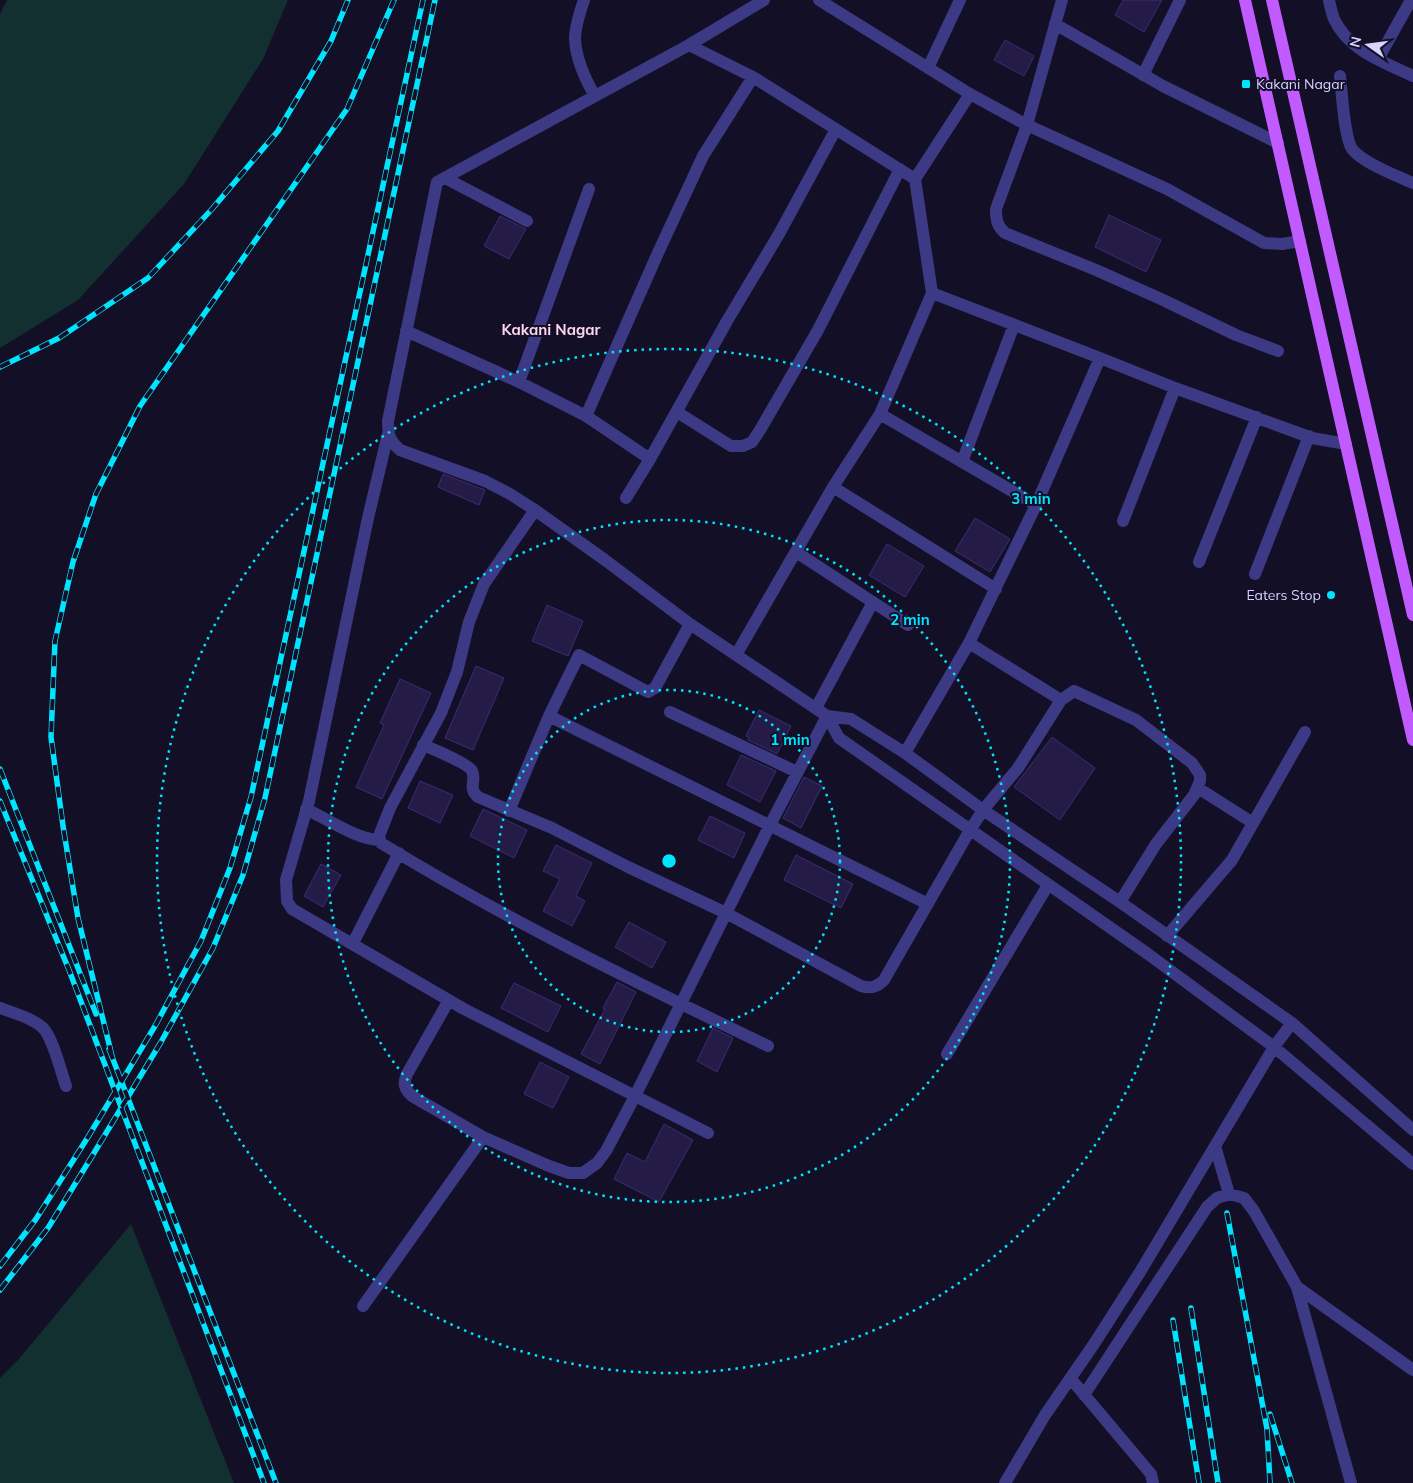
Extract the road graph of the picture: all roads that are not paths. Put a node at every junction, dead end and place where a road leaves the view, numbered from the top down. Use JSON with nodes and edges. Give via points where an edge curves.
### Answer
{"nodes":[{"id":1,"x":584,"y":0,"type":"edge"},
{"id":2,"x":764,"y":0,"type":"edge"},
{"id":3,"x":819,"y":0,"type":"edge"},
{"id":4,"x":960,"y":0,"type":"edge"},
{"id":5,"x":1062,"y":0,"type":"edge"},
{"id":6,"x":1180,"y":0,"type":"edge"},
{"id":7,"x":1245,"y":0,"type":"edge"},
{"id":8,"x":1272,"y":0,"type":"edge"},
{"id":9,"x":1329,"y":0,"type":"edge"},
{"id":10,"x":1411,"y":0,"type":"edge"},
{"id":11,"x":1055,"y":24,"type":"junction"},
{"id":12,"x":688,"y":45,"type":"junction"},
{"id":13,"x":1378,"y":59,"type":"junction"},
{"id":14,"x":928,"y":68,"type":"junction"},
{"id":15,"x":1143,"y":74,"type":"junction"},
{"id":16,"x":1340,"y":76,"type":"dead end"},
{"id":17,"x":1413,"y":76,"type":"edge"},
{"id":18,"x":753,"y":77,"type":"junction"},
{"id":19,"x":970,"y":94,"type":"junction"},
{"id":20,"x":595,"y":96,"type":"junction"},
{"id":21,"x":1027,"y":125,"type":"junction"},
{"id":22,"x":836,"y":129,"type":"junction"},
{"id":23,"x":1278,"y":143,"type":"junction"},
{"id":24,"x":900,"y":169,"type":"junction"},
{"id":25,"x":445,"y":178,"type":"junction"},
{"id":26,"x":915,"y":179,"type":"junction"},
{"id":27,"x":1412,"y":180,"type":"edge"},
{"id":28,"x":589,"y":189,"type":"dead end"},
{"id":29,"x":527,"y":221,"type":"dead end"},
{"id":30,"x":1300,"y":241,"type":"junction"},
{"id":31,"x":932,"y":293,"type":"junction"},
{"id":32,"x":1014,"y":325,"type":"junction"},
{"id":33,"x":406,"y":332,"type":"junction"},
{"id":34,"x":1278,"y":352,"type":"dead end"},
{"id":35,"x":1100,"y":358,"type":"junction"},
{"id":36,"x":519,"y":382,"type":"junction"},
{"id":37,"x":1175,"y":388,"type":"junction"},
{"id":38,"x":677,"y":412,"type":"junction"},
{"id":39,"x":880,"y":414,"type":"junction"},
{"id":40,"x":586,"y":416,"type":"junction"},
{"id":41,"x":1257,"y":417,"type":"junction"},
{"id":42,"x":388,"y":434,"type":"junction"},
{"id":43,"x":1309,"y":436,"type":"junction"},
{"id":44,"x":1346,"y":444,"type":"junction"},
{"id":45,"x":650,"y":459,"type":"junction"},
{"id":46,"x":962,"y":462,"type":"junction"},
{"id":47,"x":834,"y":487,"type":"junction"},
{"id":48,"x":626,"y":498,"type":"dead end"},
{"id":49,"x":1036,"y":505,"type":"junction"},
{"id":50,"x":535,"y":510,"type":"junction"},
{"id":51,"x":1123,"y":521,"type":"dead end"},
{"id":52,"x":796,"y":552,"type":"junction"},
{"id":53,"x":1199,"y":562,"type":"dead end"},
{"id":54,"x":1255,"y":574,"type":"dead end"},
{"id":55,"x":1409,"y":581,"type":"edge"},
{"id":56,"x":996,"y":589,"type":"junction"},
{"id":57,"x":872,"y":602,"type":"junction"},
{"id":58,"x":1413,"y":615,"type":"edge"},
{"id":59,"x":690,"y":624,"type":"junction"},
{"id":60,"x":908,"y":625,"type":"dead end"},
{"id":61,"x":969,"y":643,"type":"junction"},
{"id":62,"x":736,"y":655,"type":"junction"},
{"id":63,"x":1061,"y":700,"type":"junction"},
{"id":64,"x":816,"y":708,"type":"junction"},
{"id":65,"x":670,"y":712,"type":"dead end"},
{"id":66,"x":549,"y":716,"type":"junction"},
{"id":67,"x":827,"y":716,"type":"junction"},
{"id":68,"x":1305,"y":732,"type":"dead end"},
{"id":69,"x":1413,"y":740,"type":"edge"},
{"id":70,"x":423,"y":745,"type":"junction"},
{"id":71,"x":904,"y":754,"type":"junction"},
{"id":72,"x":798,"y":772,"type":"junction"},
{"id":73,"x":1198,"y":788,"type":"junction"},
{"id":74,"x":306,"y":809,"type":"junction"},
{"id":75,"x":983,"y":810,"type":"junction"},
{"id":76,"x":509,"y":811,"type":"junction"},
{"id":77,"x":1253,"y":823,"type":"junction"},
{"id":78,"x":770,"y":825,"type":"junction"},
{"id":79,"x":970,"y":830,"type":"junction"},
{"id":80,"x":380,"y":840,"type":"junction"},
{"id":81,"x":399,"y":854,"type":"junction"},
{"id":82,"x":1048,"y":885,"type":"junction"},
{"id":83,"x":1120,"y":902,"type":"junction"},
{"id":84,"x":928,"y":904,"type":"junction"},
{"id":85,"x":726,"y":913,"type":"junction"},
{"id":86,"x":1167,"y":936,"type":"junction"},
{"id":87,"x":353,"y":943,"type":"junction"},
{"id":88,"x":449,"y":1000,"type":"junction"},
{"id":89,"x":681,"y":1004,"type":"junction"},
{"id":90,"x":0,"y":1008,"type":"edge"},
{"id":91,"x":1292,"y":1023,"type":"junction"},
{"id":92,"x":768,"y":1046,"type":"dead end"},
{"id":93,"x":1274,"y":1047,"type":"junction"},
{"id":94,"x":947,"y":1054,"type":"dead end"},
{"id":95,"x":66,"y":1086,"type":"dead end"},
{"id":96,"x":635,"y":1096,"type":"junction"},
{"id":97,"x":1413,"y":1130,"type":"edge"},
{"id":98,"x":708,"y":1133,"type":"dead end"},
{"id":99,"x":483,"y":1137,"type":"junction"},
{"id":100,"x":1216,"y":1146,"type":"junction"},
{"id":101,"x":1413,"y":1164,"type":"edge"},
{"id":102,"x":1229,"y":1194,"type":"junction"},
{"id":103,"x":1296,"y":1287,"type":"junction"},
{"id":104,"x":363,"y":1306,"type":"dead end"},
{"id":105,"x":1413,"y":1370,"type":"edge"},
{"id":106,"x":1070,"y":1379,"type":"junction"},
{"id":107,"x":1084,"y":1395,"type":"junction"},
{"id":108,"x":1005,"y":1483,"type":"edge"},
{"id":109,"x":1153,"y":1483,"type":"edge"},
{"id":110,"x":1351,"y":1483,"type":"edge"}],
"edges":[{"from":1,"to":20,"type":"street","via":[[575,38],[585,80]]},
{"from":2,"to":12,"type":"street"},
{"from":3,"to":14,"type":"street"},
{"from":4,"to":14,"type":"street"},
{"from":5,"to":11,"type":"street"},
{"from":6,"to":15,"type":"street"},
{"from":7,"to":23,"type":"main road"},
{"from":8,"to":55,"type":"main road"},
{"from":9,"to":13,"type":"street","via":[[1334,19],[1345,36],[1355,47]]},
{"from":10,"to":13,"type":"street"},
{"from":11,"to":15,"type":"street"},
{"from":11,"to":21,"type":"street"},
{"from":12,"to":18,"type":"street"},
{"from":12,"to":20,"type":"street"},
{"from":13,"to":17,"type":"street"},
{"from":14,"to":19,"type":"street"},
{"from":15,"to":23,"type":"street"},
{"from":16,"to":27,"type":"street","via":[[1352,148],[1374,165]]},
{"from":18,"to":22,"type":"street"},
{"from":18,"to":40,"type":"street","via":[[703,156]]},
{"from":19,"to":21,"type":"street"},
{"from":19,"to":26,"type":"street"},
{"from":20,"to":25,"type":"street"},
{"from":21,"to":30,"type":"street","via":[[1168,189],[1264,243]]},
{"from":21,"to":34,"type":"street","via":[[996,209],[998,227],[1005,233]]},
{"from":22,"to":24,"type":"street"},
{"from":22,"to":38,"type":"street"},
{"from":23,"to":30,"type":"main road"},
{"from":24,"to":26,"type":"street"},
{"from":24,"to":38,"type":"street","via":[[818,330],[752,442],[731,446]]},
{"from":25,"to":29,"type":"street"},
{"from":25,"to":33,"type":"street","via":[[437,182]]},
{"from":26,"to":31,"type":"street"},
{"from":28,"to":36,"type":"street"},
{"from":30,"to":44,"type":"main road"},
{"from":31,"to":32,"type":"street"},
{"from":31,"to":39,"type":"street"},
{"from":32,"to":35,"type":"street"},
{"from":32,"to":46,"type":"street"},
{"from":33,"to":36,"type":"street"},
{"from":33,"to":42,"type":"street"},
{"from":35,"to":37,"type":"street"},
{"from":35,"to":49,"type":"street"},
{"from":36,"to":40,"type":"street"},
{"from":37,"to":41,"type":"street"},
{"from":37,"to":51,"type":"street"},
{"from":38,"to":45,"type":"street"},
{"from":39,"to":46,"type":"street"},
{"from":39,"to":47,"type":"street"},
{"from":40,"to":45,"type":"street"},
{"from":41,"to":43,"type":"street"},
{"from":41,"to":53,"type":"street"},
{"from":42,"to":50,"type":"street","via":[[400,450],[485,481]]},
{"from":42,"to":74,"type":"street"},
{"from":43,"to":44,"type":"street"},
{"from":43,"to":54,"type":"street"},
{"from":44,"to":69,"type":"main road"},
{"from":45,"to":48,"type":"street"},
{"from":46,"to":49,"type":"street"},
{"from":47,"to":52,"type":"street"},
{"from":47,"to":56,"type":"street"},
{"from":49,"to":56,"type":"street"},
{"from":50,"to":59,"type":"street"},
{"from":50,"to":70,"type":"street","via":[[484,584],[469,622],[457,672],[441,713]]},
{"from":52,"to":57,"type":"street"},
{"from":52,"to":62,"type":"street"},
{"from":55,"to":58,"type":"main road"},
{"from":56,"to":61,"type":"street"},
{"from":57,"to":60,"type":"street"},
{"from":57,"to":64,"type":"street"},
{"from":59,"to":62,"type":"street"},
{"from":59,"to":66,"type":"street","via":[[655,688],[648,692],[579,655]]},
{"from":61,"to":63,"type":"street"},
{"from":61,"to":71,"type":"street"},
{"from":62,"to":64,"type":"street"},
{"from":63,"to":73,"type":"street","via":[[1074,690],[1136,720],[1192,763],[1200,775]]},
{"from":63,"to":75,"type":"street","via":[[1018,768]]},
{"from":64,"to":67,"type":"street"},
{"from":65,"to":72,"type":"street"},
{"from":66,"to":76,"type":"street"},
{"from":66,"to":78,"type":"street"},
{"from":67,"to":71,"type":"street","via":[[851,719]]},
{"from":67,"to":72,"type":"street"},
{"from":67,"to":79,"type":"street","via":[[839,738]]},
{"from":68,"to":77,"type":"street"},
{"from":70,"to":76,"type":"street","via":[[465,764],[473,773],[472,786],[478,797]]},
{"from":70,"to":80,"type":"street","via":[[390,808]]},
{"from":71,"to":75,"type":"street"},
{"from":72,"to":78,"type":"street"},
{"from":73,"to":77,"type":"street"},
{"from":73,"to":83,"type":"street","via":[[1156,844]]},
{"from":74,"to":80,"type":"street","via":[[357,835]]},
{"from":74,"to":87,"type":"street","via":[[286,880],[287,901],[292,908]]},
{"from":75,"to":79,"type":"street"},
{"from":75,"to":83,"type":"street"},
{"from":76,"to":85,"type":"street","via":[[552,828]]},
{"from":77,"to":86,"type":"street","via":[[1232,860]]},
{"from":78,"to":84,"type":"street"},
{"from":78,"to":85,"type":"street"},
{"from":79,"to":82,"type":"street"},
{"from":79,"to":84,"type":"street"},
{"from":80,"to":81,"type":"street"},
{"from":81,"to":87,"type":"street"},
{"from":81,"to":89,"type":"street","via":[[512,918]]},
{"from":82,"to":93,"type":"street"},
{"from":82,"to":94,"type":"street"},
{"from":83,"to":86,"type":"street"},
{"from":84,"to":85,"type":"street","via":[[884,980],[871,988]]},
{"from":85,"to":89,"type":"street"},
{"from":86,"to":91,"type":"street"},
{"from":87,"to":88,"type":"street"},
{"from":88,"to":96,"type":"street"},
{"from":88,"to":99,"type":"street","via":[[407,1074],[404,1086],[412,1096]]},
{"from":89,"to":92,"type":"street"},
{"from":89,"to":96,"type":"street"},
{"from":90,"to":95,"type":"street","via":[[44,1028]]},
{"from":91,"to":93,"type":"street"},
{"from":91,"to":97,"type":"street"},
{"from":93,"to":100,"type":"street"},
{"from":93,"to":101,"type":"street"},
{"from":96,"to":98,"type":"street"},
{"from":96,"to":99,"type":"street","via":[[606,1151],[597,1164],[583,1174],[549,1166]]},
{"from":99,"to":104,"type":"street"},
{"from":100,"to":102,"type":"street"},
{"from":100,"to":106,"type":"street","via":[[1140,1272]]},
{"from":102,"to":103,"type":"street","via":[[1244,1198],[1254,1211]]},
{"from":102,"to":107,"type":"street","via":[[1217,1198],[1207,1207]]},
{"from":103,"to":105,"type":"street"},
{"from":103,"to":110,"type":"street"},
{"from":106,"to":107,"type":"street"},
{"from":106,"to":108,"type":"street"},
{"from":107,"to":109,"type":"street","via":[[1151,1474]]}]}
